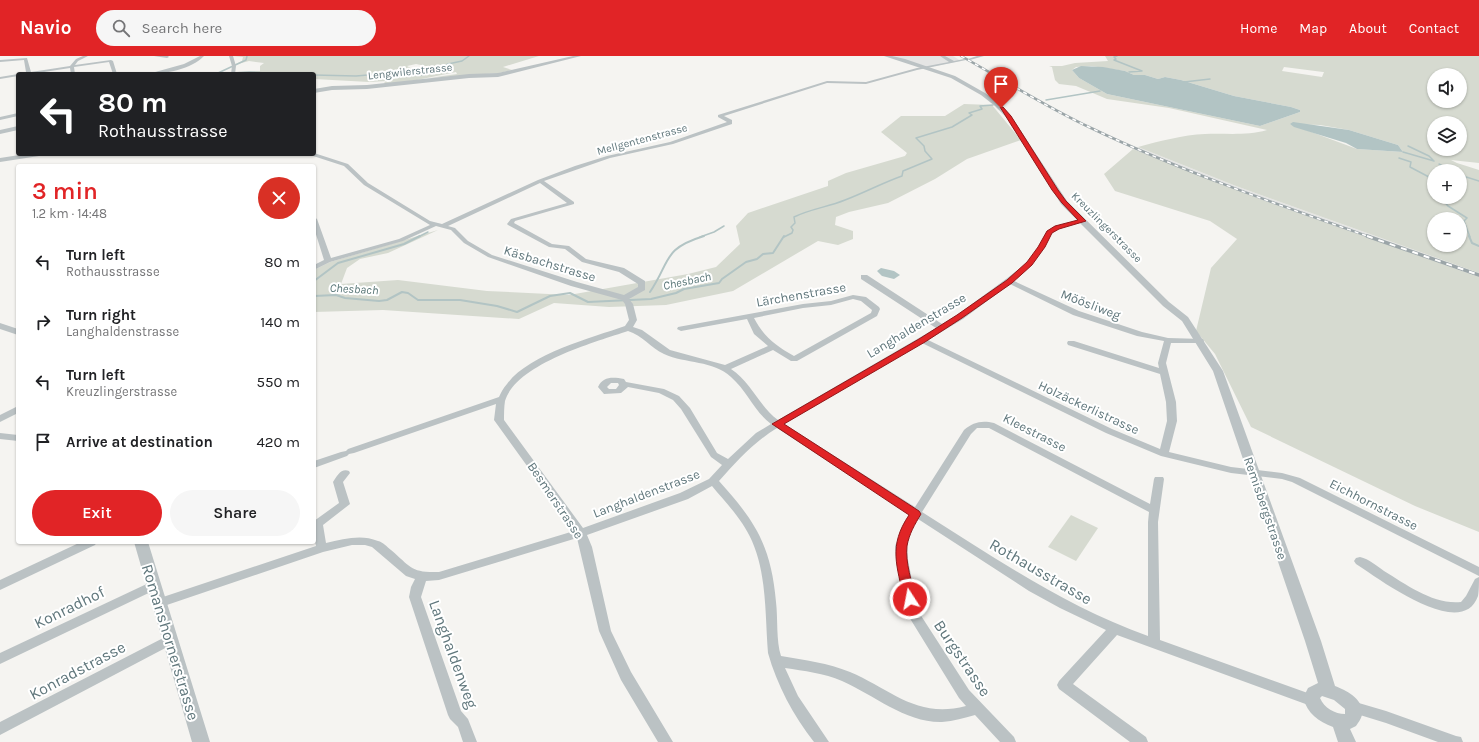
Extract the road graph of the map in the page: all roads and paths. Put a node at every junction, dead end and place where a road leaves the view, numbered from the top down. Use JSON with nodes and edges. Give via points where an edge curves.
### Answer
{"nodes":[{"id":1,"x":33,"y":56,"type":"edge"},
{"id":2,"x":86,"y":56,"type":"edge"},
{"id":3,"x":156,"y":56,"type":"edge"},
{"id":4,"x":202,"y":56,"type":"edge"},
{"id":5,"x":231,"y":56,"type":"edge"},
{"id":6,"x":579,"y":56,"type":"edge"},
{"id":7,"x":886,"y":56,"type":"edge"},
{"id":8,"x":942,"y":56,"type":"edge"},
{"id":9,"x":982,"y":56,"type":"edge"},
{"id":10,"x":77,"y":57,"type":"edge"},
{"id":11,"x":167,"y":57,"type":"dead end"},
{"id":12,"x":23,"y":58,"type":"junction"},
{"id":13,"x":970,"y":59,"type":"dead end"},
{"id":14,"x":964,"y":60,"type":"dead end"},
{"id":15,"x":0,"y":61,"type":"edge"},
{"id":16,"x":953,"y":62,"type":"junction"},
{"id":17,"x":72,"y":66,"type":"junction"},
{"id":18,"x":926,"y":67,"type":"junction"},
{"id":19,"x":29,"y":72,"type":"edge"},
{"id":20,"x":40,"y":72,"type":"edge"},
{"id":21,"x":73,"y":72,"type":"edge"},
{"id":22,"x":115,"y":72,"type":"edge"},
{"id":23,"x":157,"y":72,"type":"edge"},
{"id":24,"x":232,"y":72,"type":"edge"},
{"id":25,"x":16,"y":75,"type":"edge"},
{"id":26,"x":0,"y":78,"type":"edge"},
{"id":27,"x":316,"y":91,"type":"edge"},
{"id":28,"x":10,"y":111,"type":"dead end"},
{"id":29,"x":0,"y":113,"type":"edge"},
{"id":30,"x":16,"y":116,"type":"edge"},
{"id":31,"x":0,"y":119,"type":"edge"},
{"id":32,"x":16,"y":128,"type":"edge"},
{"id":33,"x":4,"y":131,"type":"edge"},
{"id":34,"x":26,"y":156,"type":"edge"},
{"id":35,"x":316,"y":156,"type":"edge"},
{"id":36,"x":0,"y":160,"type":"edge"},
{"id":37,"x":540,"y":181,"type":"junction"},
{"id":38,"x":1082,"y":221,"type":"junction"},
{"id":39,"x":316,"y":224,"type":"edge"},
{"id":40,"x":434,"y":225,"type":"junction"},
{"id":41,"x":444,"y":225,"type":"junction"},
{"id":42,"x":328,"y":261,"type":"junction"},
{"id":43,"x":316,"y":267,"type":"edge"},
{"id":44,"x":864,"y":277,"type":"dead end"},
{"id":45,"x":1009,"y":281,"type":"junction"},
{"id":46,"x":626,"y":300,"type":"junction"},
{"id":47,"x":1166,"y":304,"type":"joint"},
{"id":48,"x":749,"y":316,"type":"junction"},
{"id":49,"x":0,"y":326,"type":"edge"},
{"id":50,"x":628,"y":328,"type":"junction"},
{"id":51,"x":942,"y":328,"type":"junction"},
{"id":52,"x":681,"y":329,"type":"dead end"},
{"id":53,"x":16,"y":331,"type":"edge"},
{"id":54,"x":922,"y":340,"type":"junction"},
{"id":55,"x":1168,"y":340,"type":"junction"},
{"id":56,"x":1200,"y":341,"type":"junction"},
{"id":57,"x":1071,"y":343,"type":"dead end"},
{"id":58,"x":773,"y":347,"type":"junction"},
{"id":59,"x":726,"y":368,"type":"junction"},
{"id":60,"x":1164,"y":372,"type":"junction"},
{"id":61,"x":624,"y":384,"type":"dead end"},
{"id":62,"x":501,"y":399,"type":"junction"},
{"id":63,"x":16,"y":410,"type":"edge"},
{"id":64,"x":0,"y":419,"type":"edge"},
{"id":65,"x":777,"y":424,"type":"junction"},
{"id":66,"x":0,"y":436,"type":"edge"},
{"id":67,"x":16,"y":438,"type":"edge"},
{"id":68,"x":1164,"y":454,"type":"junction"},
{"id":69,"x":316,"y":464,"type":"edge"},
{"id":70,"x":730,"y":465,"type":"junction"},
{"id":71,"x":1254,"y":472,"type":"junction"},
{"id":72,"x":345,"y":473,"type":"dead end"},
{"id":73,"x":1159,"y":478,"type":"dead end"},
{"id":74,"x":713,"y":481,"type":"junction"},
{"id":75,"x":1154,"y":510,"type":"junction"},
{"id":76,"x":916,"y":514,"type":"junction"},
{"id":77,"x":581,"y":532,"type":"junction"},
{"id":78,"x":88,"y":544,"type":"edge"},
{"id":79,"x":142,"y":544,"type":"edge"},
{"id":80,"x":322,"y":548,"type":"junction"},
{"id":81,"x":1360,"y":561,"type":"dead end"},
{"id":82,"x":1479,"y":572,"type":"edge"},
{"id":83,"x":422,"y":577,"type":"junction"},
{"id":84,"x":1479,"y":582,"type":"edge"},
{"id":85,"x":0,"y":585,"type":"edge"},
{"id":86,"x":153,"y":586,"type":"junction"},
{"id":87,"x":158,"y":604,"type":"junction"},
{"id":88,"x":1115,"y":629,"type":"junction"},
{"id":89,"x":169,"y":640,"type":"junction"},
{"id":90,"x":1154,"y":643,"type":"junction"},
{"id":91,"x":0,"y":659,"type":"edge"},
{"id":92,"x":776,"y":661,"type":"junction"},
{"id":93,"x":1328,"y":690,"type":"junction"},
{"id":94,"x":1312,"y":700,"type":"junction"},
{"id":95,"x":1352,"y":708,"type":"junction"},
{"id":96,"x":977,"y":709,"type":"junction"},
{"id":97,"x":1339,"y":722,"type":"junction"},
{"id":98,"x":0,"y":730,"type":"edge"},
{"id":99,"x":663,"y":737,"type":"edge"},
{"id":100,"x":201,"y":742,"type":"edge"},
{"id":101,"x":470,"y":742,"type":"edge"},
{"id":102,"x":822,"y":742,"type":"edge"},
{"id":103,"x":1010,"y":742,"type":"edge"},
{"id":104,"x":1141,"y":742,"type":"edge"},
{"id":105,"x":1347,"y":742,"type":"edge"},
{"id":106,"x":1456,"y":742,"type":"edge"}],
"edges":[{"from":1,"to":12,"type":"street"},
{"from":2,"to":10,"type":"street"},
{"from":3,"to":11,"type":"street"},
{"from":4,"to":23,"type":"street","via":[[189,63]]},
{"from":5,"to":24,"type":"street"},
{"from":6,"to":27,"type":"street","name":"Lengwilerstrasse","via":[[498,75]]},
{"from":7,"to":18,"type":"street","name":"Kreuzlingerstrasse"},
{"from":8,"to":16,"type":"street"},
{"from":9,"to":13,"type":"street"},
{"from":10,"to":17,"type":"street"},
{"from":12,"to":15,"type":"street"},
{"from":12,"to":19,"type":"street","via":[[27,59]]},
{"from":14,"to":16,"type":"street"},
{"from":16,"to":18,"type":"street"},
{"from":17,"to":20,"type":"street"},
{"from":17,"to":21,"type":"street"},
{"from":17,"to":22,"type":"street","via":[[111,61]]},
{"from":18,"to":37,"type":"street","name":"Mellgentenstrasse","via":[[866,83],[827,82],[720,116],[730,123],[671,143],[608,157]]},
{"from":18,"to":38,"type":"street","name":"Kreuzlingerstrasse","via":[[973,87],[1001,108],[1055,190]]},
{"from":25,"to":26,"type":"street"},
{"from":28,"to":29,"type":"street"},
{"from":30,"to":31,"type":"street"},
{"from":32,"to":33,"type":"street"},
{"from":34,"to":36,"type":"street"},
{"from":35,"to":40,"type":"street","via":[[346,164],[366,184]]},
{"from":37,"to":41,"type":"street","name":"Mellgentenstrasse"},
{"from":37,"to":46,"type":"street","via":[[572,203],[513,220],[510,224],[551,246],[567,247],[584,260],[621,270],[642,283],[642,288]]},
{"from":38,"to":45,"type":"street","name":"Langhaldenstrasse","via":[[1057,227],[1049,232],[1042,247],[1029,264]]},
{"from":38,"to":47,"type":"street","name":"Kreuzlingerstrasse"},
{"from":39,"to":42,"type":"street"},
{"from":40,"to":41,"type":"street"},
{"from":40,"to":42,"type":"street","via":[[401,240]]},
{"from":41,"to":46,"type":"street","name":"Käsbachstrasse","via":[[457,231],[466,242],[477,249],[501,260]]},
{"from":42,"to":43,"type":"street"},
{"from":44,"to":51,"type":"street"},
{"from":45,"to":51,"type":"street","name":"Langhaldenstrasse"},
{"from":45,"to":55,"type":"street","name":"Möösliweg","via":[[1076,313],[1140,334]]},
{"from":46,"to":50,"type":"street","via":[[633,320]]},
{"from":47,"to":56,"type":"street","name":"Remisbergstrasse","via":[[1176,318]]},
{"from":48,"to":52,"type":"street","name":"Lärchenstrasse"},
{"from":48,"to":58,"type":"street","name":"Lärchenstrasse","via":[[757,332]]},
{"from":48,"to":58,"type":"street","name":"Lärchenstrasse","via":[[853,297],[863,299],[876,308],[874,314],[790,361]]},
{"from":49,"to":53,"type":"street"},
{"from":50,"to":59,"type":"street","via":[[637,330],[668,353]]},
{"from":50,"to":62,"type":"street","name":"Besmerstrasse","via":[[544,360],[511,384]]},
{"from":51,"to":54,"type":"street","name":"Langhaldenstrasse"},
{"from":54,"to":65,"type":"street","name":"Langhaldenstrasse"},
{"from":54,"to":68,"type":"street","name":"Holzäckerlistrasse","via":[[1109,431]]},
{"from":55,"to":56,"type":"street","name":"Möösliweg"},
{"from":55,"to":60,"type":"street","via":[[1163,356]]},
{"from":56,"to":71,"type":"street","name":"Remisbergstrasse","via":[[1218,371]]},
{"from":57,"to":60,"type":"street"},
{"from":58,"to":59,"type":"street"},
{"from":59,"to":65,"type":"street","name":"Rothausstrasse","via":[[766,415]]},
{"from":60,"to":68,"type":"street","via":[[1171,402],[1172,421]]},
{"from":61,"to":70,"type":"street","via":[[661,391],[676,398],[714,455]]},
{"from":62,"to":69,"type":"street"},
{"from":62,"to":77,"type":"street","name":"Besmerstrasse","via":[[497,409],[499,420]]},
{"from":63,"to":64,"type":"street"},
{"from":65,"to":70,"type":"street","name":"Langhaldenstrasse","via":[[750,441]]},
{"from":65,"to":76,"type":"street","name":"Rothausstrasse"},
{"from":66,"to":67,"type":"street"},
{"from":68,"to":71,"type":"street","name":"Holzäckerlistrasse","via":[[1231,470]]},
{"from":70,"to":74,"type":"street","name":"Langhaldenstrasse"},
{"from":71,"to":82,"type":"street","name":"Eichhornstrasse","via":[[1296,480]]},
{"from":71,"to":93,"type":"street","name":"Remisbergstrasse"},
{"from":72,"to":80,"type":"street","via":[[338,482],[345,504],[317,524]]},
{"from":73,"to":75,"type":"street"},
{"from":74,"to":77,"type":"street","name":"Langhaldenstrasse","via":[[684,496]]},
{"from":74,"to":92,"type":"street","via":[[739,509],[758,542],[769,590]]},
{"from":75,"to":76,"type":"street","name":"Kleestrasse","via":[[996,427],[981,424],[975,425],[967,432]]},
{"from":75,"to":90,"type":"street"},
{"from":76,"to":88,"type":"street","name":"Rothausstrasse","via":[[1033,588]]},
{"from":76,"to":96,"type":"street","name":"Burgstrasse","via":[[908,526],[901,546],[912,612],[964,694]]},
{"from":77,"to":83,"type":"street","name":"Langhaldenstrasse","via":[[439,576]]},
{"from":77,"to":99,"type":"street","name":"Besmerstrasse","via":[[605,631],[626,676]]},
{"from":78,"to":85,"type":"street"},
{"from":79,"to":86,"type":"street","name":"Romanshornerstrasse"},
{"from":80,"to":83,"type":"street","via":[[352,541],[376,544],[410,573]]},
{"from":80,"to":87,"type":"street"},
{"from":81,"to":84,"type":"street","via":[[1414,595],[1435,605],[1463,607]]},
{"from":83,"to":101,"type":"street","name":"Langhaldenweg","via":[[415,597],[455,715],[463,724]]},
{"from":86,"to":87,"type":"street","name":"Romanshornerstrasse"},
{"from":86,"to":91,"type":"street","name":"Konradhof"},
{"from":87,"to":89,"type":"street","name":"Romanshornerstrasse"},
{"from":88,"to":90,"type":"street","name":"Rothausstrasse"},
{"from":88,"to":104,"type":"street","via":[[1064,685]]},
{"from":89,"to":98,"type":"street","name":"Konradstrasse"},
{"from":89,"to":100,"type":"street","name":"Romanshornerstrasse"},
{"from":90,"to":94,"type":"street","name":"Rothausstrasse"},
{"from":92,"to":96,"type":"street","via":[[833,671],[924,715],[963,714]]},
{"from":92,"to":102,"type":"street","via":[[789,692]]},
{"from":93,"to":94,"type":"street","via":[[1315,691]]},
{"from":93,"to":95,"type":"street","via":[[1342,696]]},
{"from":94,"to":97,"type":"street","via":[[1321,713]]},
{"from":95,"to":97,"type":"street","via":[[1354,718]]},
{"from":95,"to":106,"type":"street","via":[[1386,717]]},
{"from":96,"to":103,"type":"street","name":"Burgstrasse"},
{"from":97,"to":105,"type":"street"}]}
